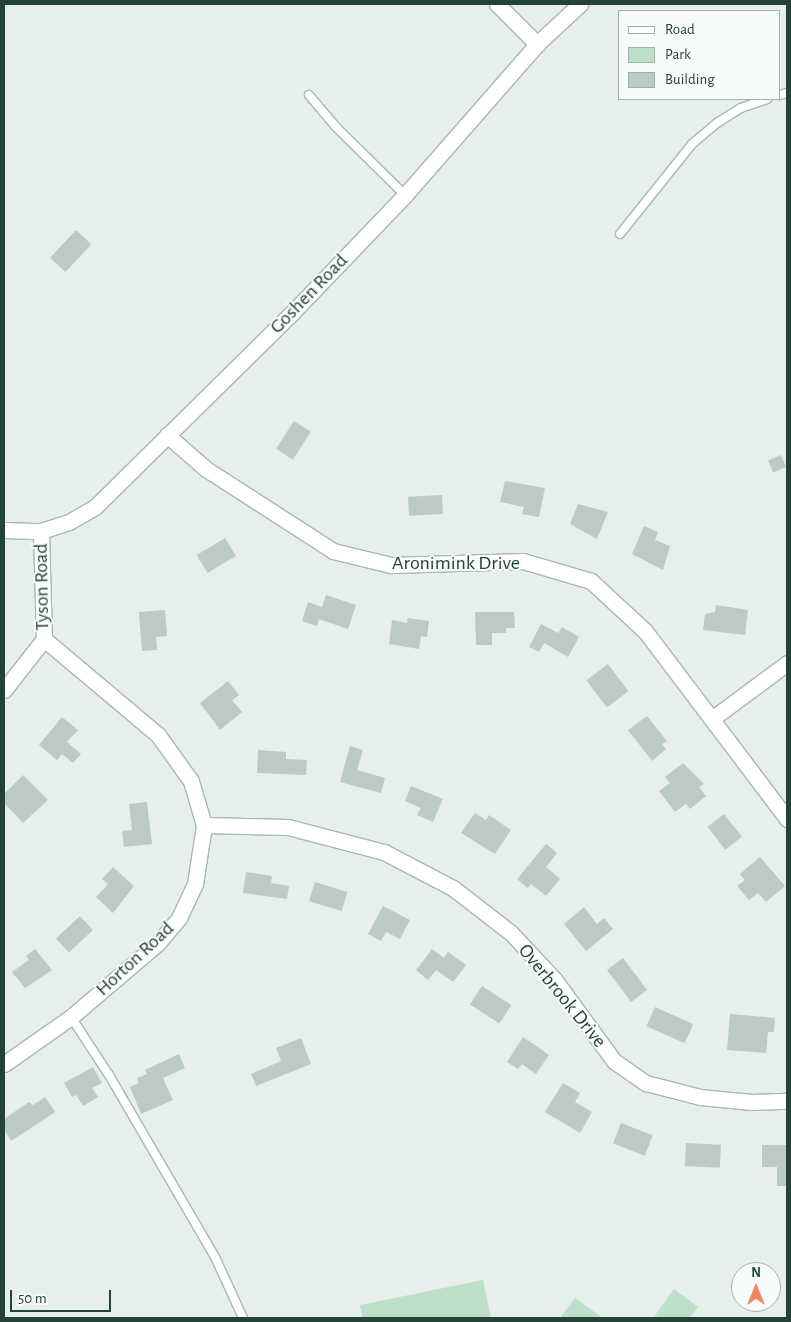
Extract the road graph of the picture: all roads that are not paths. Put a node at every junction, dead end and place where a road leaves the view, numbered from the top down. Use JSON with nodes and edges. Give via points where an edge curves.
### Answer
{"nodes":[{"id":1,"x":497,"y":4,"type":"edge"},
{"id":2,"x":580,"y":4,"type":"edge"},
{"id":3,"x":537,"y":44,"type":"junction"},
{"id":4,"x":309,"y":95,"type":"dead end"},
{"id":5,"x":765,"y":100,"type":"edge"},
{"id":6,"x":405,"y":194,"type":"junction"},
{"id":7,"x":620,"y":234,"type":"dead end"},
{"id":8,"x":166,"y":435,"type":"junction"},
{"id":9,"x":4,"y":530,"type":"edge"},
{"id":10,"x":41,"y":531,"type":"junction"},
{"id":11,"x":44,"y":639,"type":"junction"},
{"id":12,"x":787,"y":663,"type":"edge"},
{"id":13,"x":4,"y":690,"type":"edge"},
{"id":14,"x":713,"y":718,"type":"junction"},
{"id":15,"x":787,"y":819,"type":"edge"},
{"id":16,"x":204,"y":825,"type":"junction"},
{"id":17,"x":71,"y":1017,"type":"junction"},
{"id":18,"x":4,"y":1064,"type":"edge"},
{"id":19,"x":787,"y":1101,"type":"edge"},
{"id":20,"x":243,"y":1318,"type":"edge"}],
"edges":[{"from":1,"to":3,"type":"street"},
{"from":2,"to":3,"type":"street","name":"Goshen Road"},
{"from":3,"to":6,"type":"street","name":"Goshen Road"},
{"from":4,"to":6,"type":"lane","via":[[336,127]]},
{"from":5,"to":7,"type":"lane","via":[[725,118],[692,144],[651,191]]},
{"from":6,"to":8,"type":"street","name":"Goshen Road","via":[[290,315]]},
{"from":8,"to":10,"type":"street","name":"Goshen Road","via":[[95,507],[69,522]]},
{"from":8,"to":14,"type":"street","name":"Aronimink Drive","via":[[206,469],[334,551],[391,565],[523,561],[591,582],[645,631]]},
{"from":9,"to":10,"type":"street","name":"Goshen Road"},
{"from":10,"to":11,"type":"street","name":"Tyson Road"},
{"from":11,"to":13,"type":"street","name":"Tyson Road"},
{"from":11,"to":16,"type":"street","name":"Horton Road","via":[[158,735],[191,781]]},
{"from":12,"to":14,"type":"street"},
{"from":14,"to":15,"type":"street","name":"Aronimink Drive"},
{"from":16,"to":17,"type":"street","name":"Horton Road","via":[[194,884],[178,918],[136,964]]},
{"from":16,"to":19,"type":"street","name":"Overbrook Drive","via":[[288,827],[384,852],[454,888],[510,933],[554,979],[614,1061],[646,1083],[700,1097],[752,1102]]},
{"from":17,"to":18,"type":"street","name":"Horton Road"},
{"from":17,"to":20,"type":"lane","via":[[109,1075],[215,1257]]}]}
